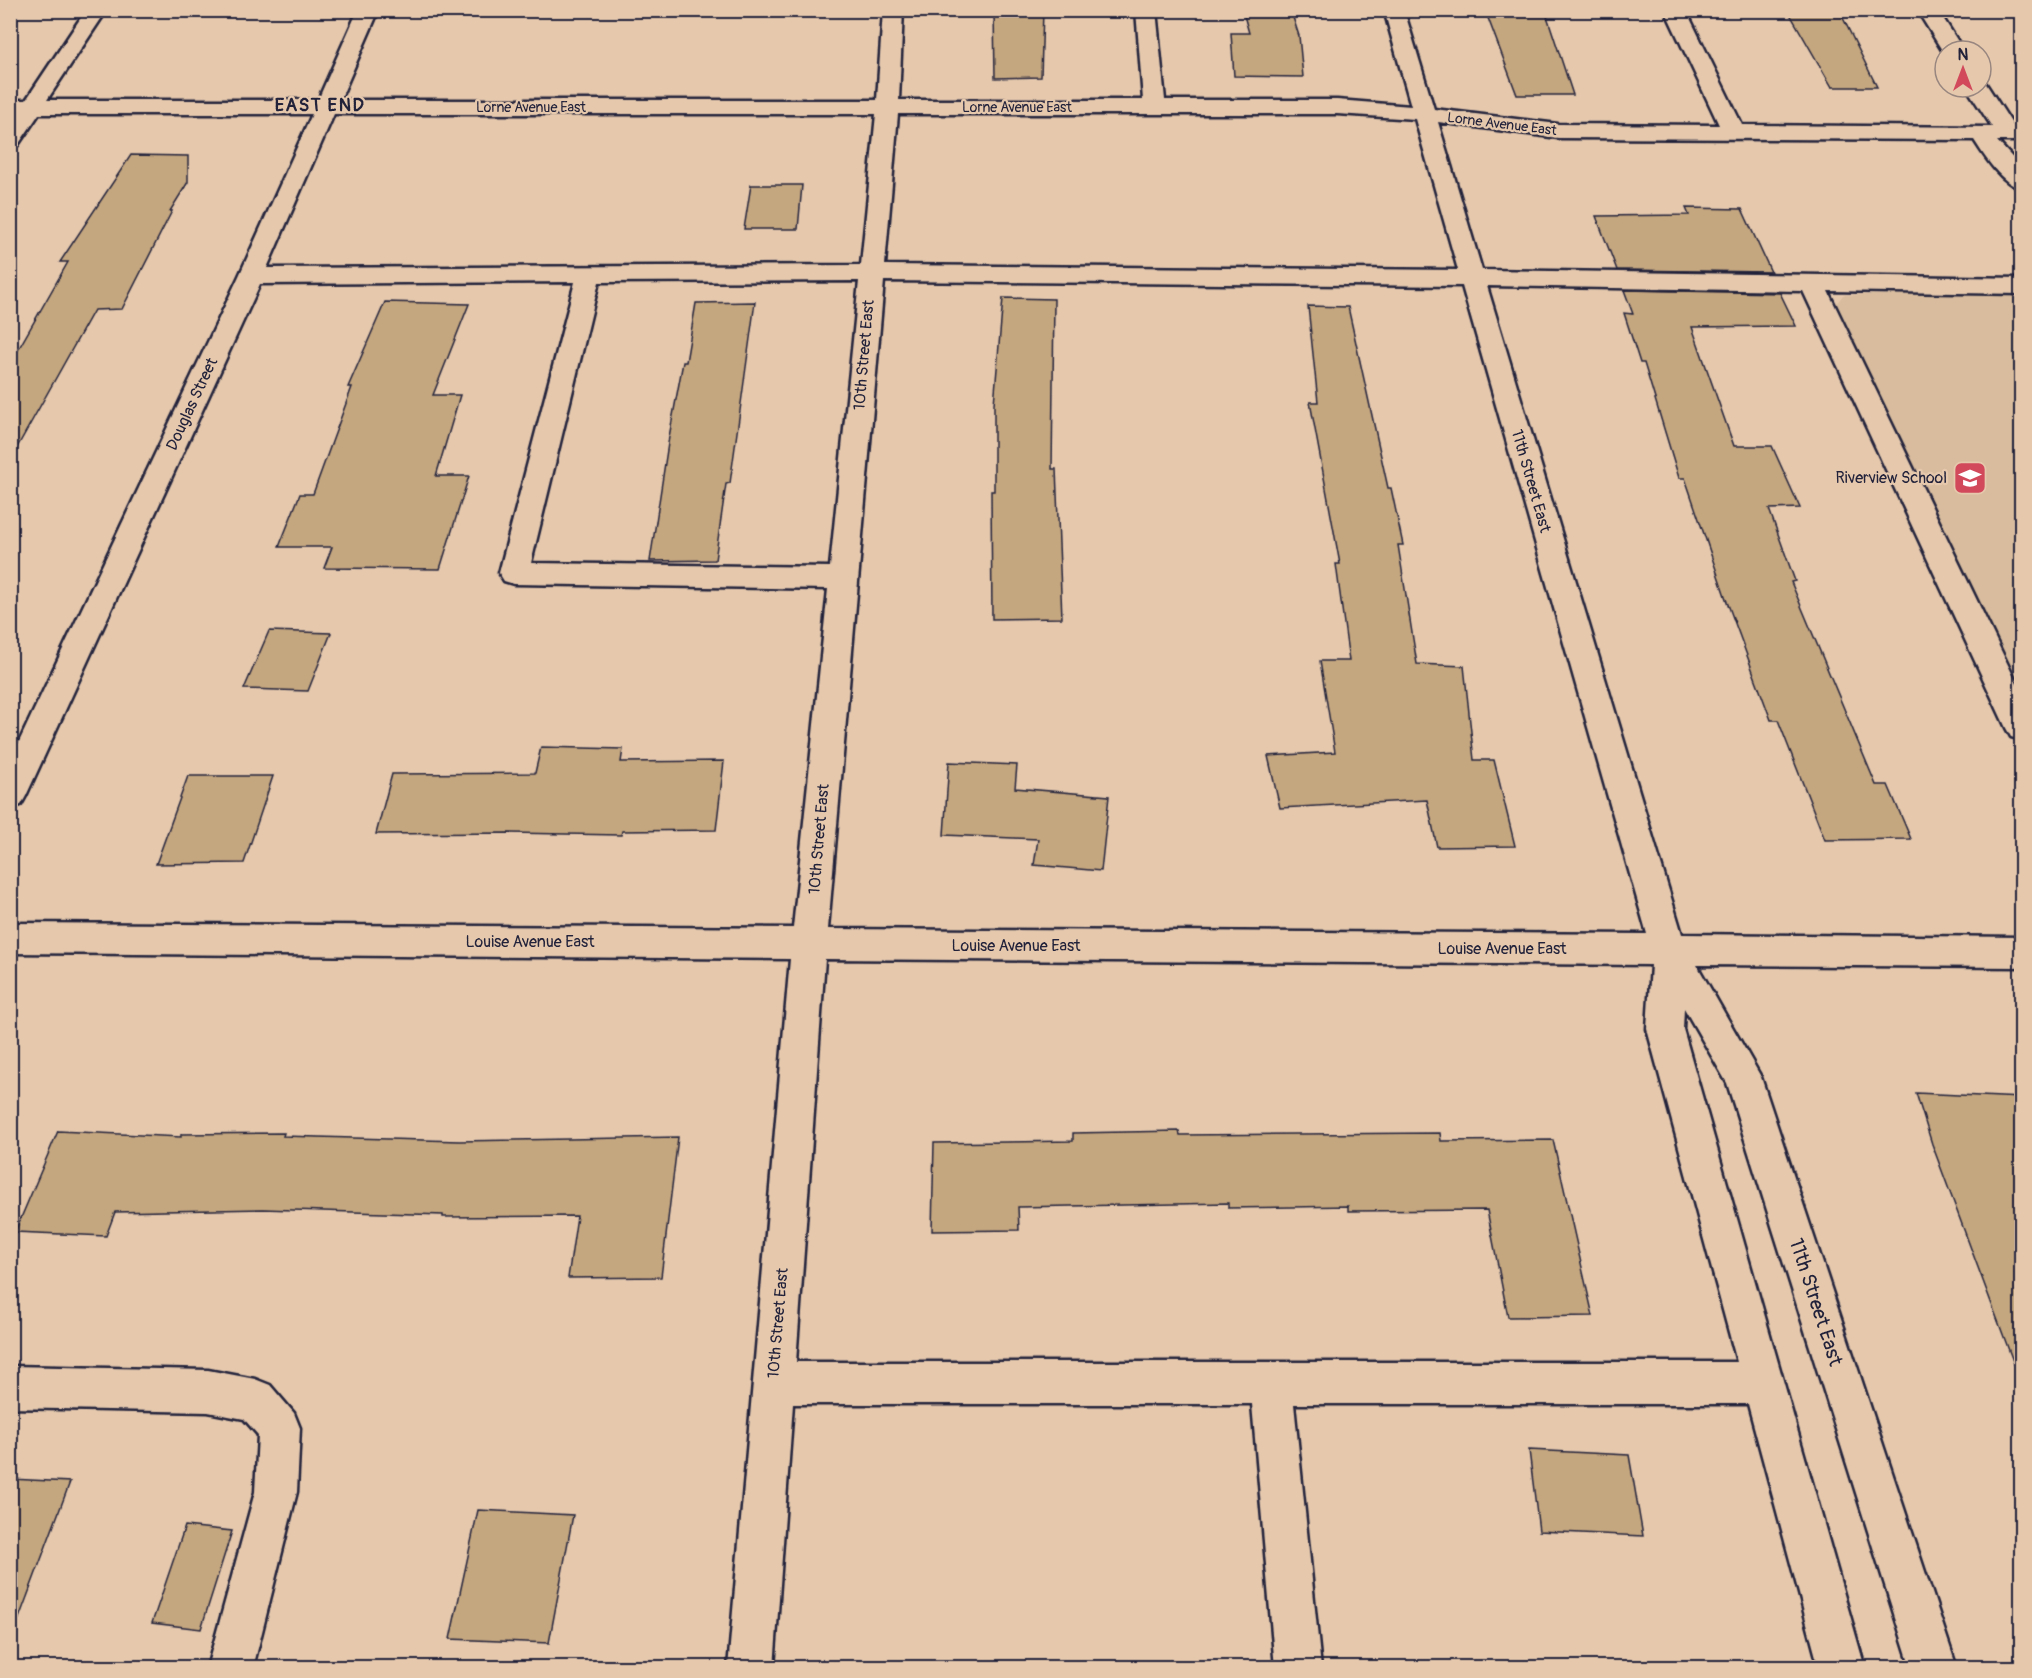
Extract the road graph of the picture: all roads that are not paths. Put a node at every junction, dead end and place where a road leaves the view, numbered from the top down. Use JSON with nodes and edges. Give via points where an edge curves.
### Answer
{"nodes":[{"id":1,"x":97,"y":10,"type":"edge"},
{"id":2,"x":369,"y":10,"type":"edge"},
{"id":3,"x":893,"y":10,"type":"edge"},
{"id":4,"x":1146,"y":10,"type":"edge"},
{"id":5,"x":1394,"y":10,"type":"edge"},
{"id":6,"x":1675,"y":10,"type":"edge"},
{"id":7,"x":1927,"y":10,"type":"edge"},
{"id":8,"x":1945,"y":39,"type":"edge"},
{"id":9,"x":1986,"y":99,"type":"edge"},
{"id":10,"x":888,"y":106,"type":"junction"},
{"id":11,"x":21,"y":107,"type":"edge"},
{"id":12,"x":325,"y":107,"type":"junction"},
{"id":13,"x":1155,"y":107,"type":"junction"},
{"id":14,"x":1424,"y":115,"type":"junction"},
{"id":15,"x":1734,"y":134,"type":"junction"},
{"id":16,"x":1981,"y":134,"type":"junction"},
{"id":17,"x":2014,"y":134,"type":"edge"},
{"id":18,"x":10,"y":140,"type":"edge"},
{"id":19,"x":2022,"y":182,"type":"edge"},
{"id":20,"x":872,"y":273,"type":"junction"},
{"id":21,"x":589,"y":274,"type":"junction"},
{"id":22,"x":251,"y":276,"type":"junction"},
{"id":23,"x":1472,"y":278,"type":"junction"},
{"id":24,"x":1812,"y":283,"type":"junction"},
{"id":25,"x":2022,"y":286,"type":"edge"},
{"id":26,"x":844,"y":578,"type":"junction"},
{"id":27,"x":2022,"y":728,"type":"edge"},
{"id":28,"x":10,"y":796,"type":"edge"},
{"id":29,"x":10,"y":938,"type":"edge"},
{"id":30,"x":809,"y":944,"type":"junction"},
{"id":31,"x":1669,"y":950,"type":"junction"},
{"id":32,"x":2022,"y":952,"type":"edge"},
{"id":33,"x":774,"y":1383,"type":"junction"},
{"id":34,"x":1271,"y":1383,"type":"junction"},
{"id":35,"x":1763,"y":1383,"type":"junction"},
{"id":36,"x":10,"y":1387,"type":"edge"},
{"id":37,"x":230,"y":1668,"type":"edge"},
{"id":38,"x":751,"y":1668,"type":"edge"},
{"id":39,"x":1298,"y":1668,"type":"edge"},
{"id":40,"x":1842,"y":1668,"type":"edge"},
{"id":41,"x":1934,"y":1668,"type":"edge"}],
"edges":[{"from":1,"to":11,"type":"street"},
{"from":2,"to":12,"type":"street","name":"Douglas Street"},
{"from":3,"to":10,"type":"street","name":"10th Street East"},
{"from":4,"to":13,"type":"street"},
{"from":5,"to":14,"type":"street","name":"11th Street East"},
{"from":6,"to":15,"type":"street"},
{"from":7,"to":8,"type":"street"},
{"from":9,"to":17,"type":"street"},
{"from":10,"to":12,"type":"street","name":"Lorne Avenue East"},
{"from":10,"to":13,"type":"street","name":"Lorne Avenue East"},
{"from":10,"to":20,"type":"street","name":"10th Street East"},
{"from":11,"to":12,"type":"street","name":"Lorne Avenue East"},
{"from":11,"to":18,"type":"street"},
{"from":12,"to":22,"type":"street","name":"Douglas Street"},
{"from":13,"to":14,"type":"street","name":"Lorne Avenue East","via":[[1360,107]]},
{"from":14,"to":15,"type":"street","name":"Lorne Avenue East","via":[[1558,131]]},
{"from":14,"to":23,"type":"street","name":"11th Street East"},
{"from":15,"to":16,"type":"street","name":"Lorne Avenue East"},
{"from":16,"to":17,"type":"street","name":"Lorne Avenue East"},
{"from":16,"to":19,"type":"street","via":[[1994,154]]},
{"from":20,"to":21,"type":"street"},
{"from":20,"to":23,"type":"street"},
{"from":20,"to":26,"type":"street","name":"10th Street East"},
{"from":21,"to":22,"type":"street"},
{"from":21,"to":26,"type":"street","via":[[514,573]]},
{"from":22,"to":28,"type":"street","name":"Douglas Street"},
{"from":23,"to":24,"type":"street"},
{"from":23,"to":31,"type":"street","name":"11th Street East"},
{"from":24,"to":25,"type":"street"},
{"from":24,"to":27,"type":"street"},
{"from":26,"to":30,"type":"street","name":"10th Street East"},
{"from":29,"to":30,"type":"street","name":"Louise Avenue East"},
{"from":30,"to":31,"type":"street","name":"Louise Avenue East"},
{"from":30,"to":33,"type":"street","name":"10th Street East"},
{"from":31,"to":32,"type":"street","name":"Louise Avenue East"},
{"from":31,"to":35,"type":"street","name":"11th Street East","via":[[1665,1029]]},
{"from":31,"to":41,"type":"street","name":"11th Street East","via":[[1743,1077]]},
{"from":33,"to":34,"type":"street"},
{"from":33,"to":38,"type":"street","name":"10th Street East"},
{"from":34,"to":35,"type":"street"},
{"from":34,"to":39,"type":"street"},
{"from":35,"to":40,"type":"street","name":"11th Street East"},
{"from":36,"to":37,"type":"street","via":[[208,1391],[255,1400],[279,1428],[276,1492]]}]}
